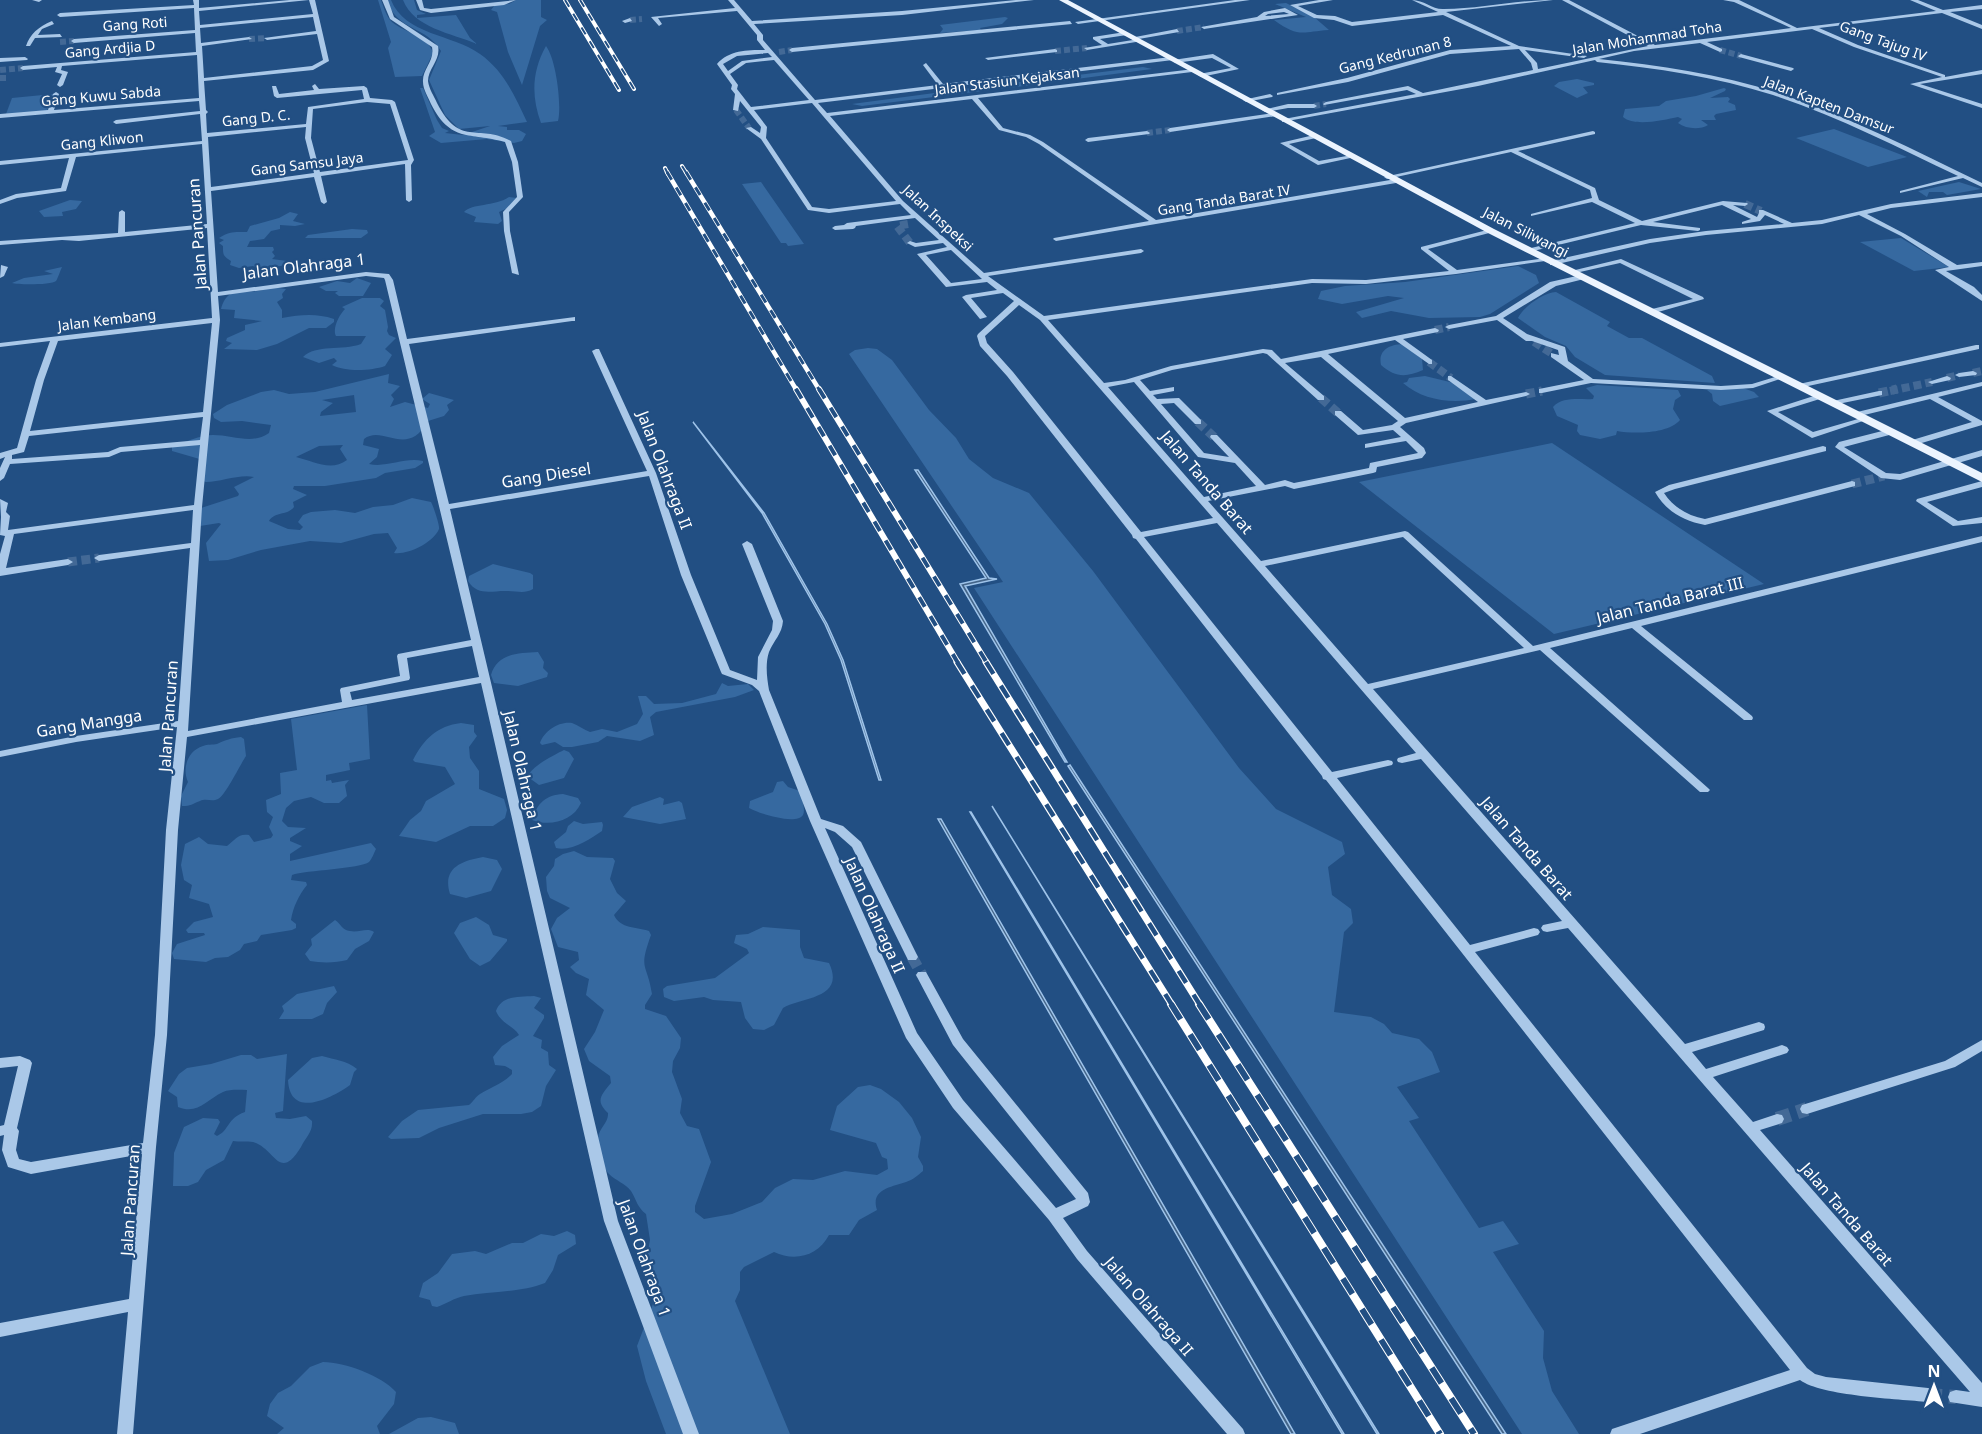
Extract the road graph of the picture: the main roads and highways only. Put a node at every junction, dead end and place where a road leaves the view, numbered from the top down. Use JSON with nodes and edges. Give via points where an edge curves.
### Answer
{"nodes":[{"id":1,"x":1064,"y":0,"type":"edge"},
{"id":2,"x":1982,"y":478,"type":"edge"}],
"edges":[{"from":1,"to":2,"type":"main road","name":"Jalan Siliwangi","via":[[1491,231]]}]}
